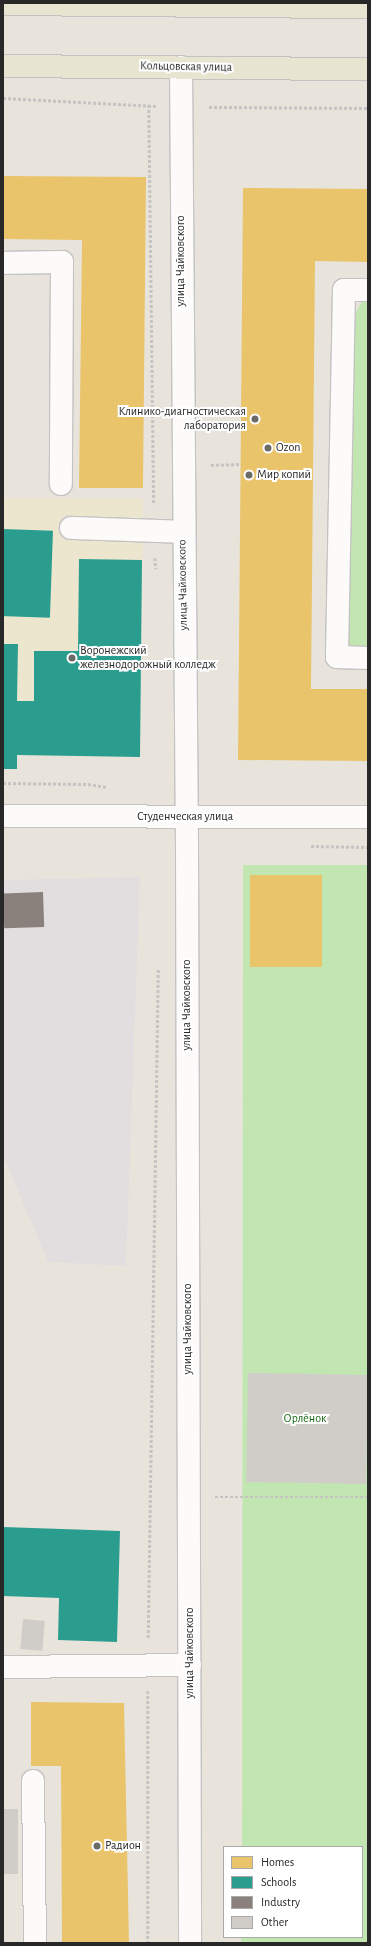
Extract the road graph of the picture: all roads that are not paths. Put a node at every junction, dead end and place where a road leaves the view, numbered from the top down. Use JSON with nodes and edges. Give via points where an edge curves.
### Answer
{"nodes":[{"id":1,"x":3,"y":4,"type":"edge"},
{"id":2,"x":177,"y":4,"type":"edge"},
{"id":3,"x":204,"y":4,"type":"edge"},
{"id":4,"x":332,"y":5,"type":"edge"},
{"id":5,"x":368,"y":7,"type":"edge"},
{"id":6,"x":3,"y":66,"type":"edge"},
{"id":7,"x":181,"y":67,"type":"junction"},
{"id":8,"x":368,"y":69,"type":"edge"},
{"id":9,"x":3,"y":263,"type":"edge"},
{"id":10,"x":368,"y":290,"type":"edge"},
{"id":11,"x":62,"y":484,"type":"dead end"},
{"id":12,"x":71,"y":528,"type":"dead end"},
{"id":13,"x":183,"y":532,"type":"junction"},
{"id":14,"x":368,"y":658,"type":"edge"},
{"id":15,"x":3,"y":816,"type":"edge"},
{"id":16,"x":186,"y":817,"type":"junction"},
{"id":17,"x":368,"y":817,"type":"edge"},
{"id":18,"x":190,"y":1665,"type":"junction"},
{"id":19,"x":3,"y":1667,"type":"edge"},
{"id":20,"x":33,"y":1782,"type":"dead end"},
{"id":21,"x":35,"y":1943,"type":"edge"},
{"id":22,"x":190,"y":1943,"type":"edge"}],
"edges":[{"from":1,"to":2,"type":"main road"},
{"from":2,"to":3,"type":"main road"},
{"from":3,"to":4,"type":"main road"},
{"from":4,"to":5,"type":"main road"},
{"from":6,"to":7,"type":"main road","name":"Кольцовская улица"},
{"from":7,"to":8,"type":"main road","name":"Кольцовская улица"},
{"from":7,"to":13,"type":"street","name":"улица Чайковского"},
{"from":9,"to":11,"type":"street","via":[[62,262]]},
{"from":10,"to":14,"type":"street","via":[[344,290],[338,657]]},
{"from":12,"to":13,"type":"street"},
{"from":13,"to":16,"type":"street","name":"улица Чайковского"},
{"from":15,"to":16,"type":"street","name":"Студенческая улица"},
{"from":16,"to":17,"type":"street","name":"Студенческая улица"},
{"from":16,"to":18,"type":"street","name":"улица Чайковского"},
{"from":18,"to":19,"type":"street"},
{"from":18,"to":22,"type":"street","name":"улица Чайковского"},
{"from":20,"to":21,"type":"street"}]}
